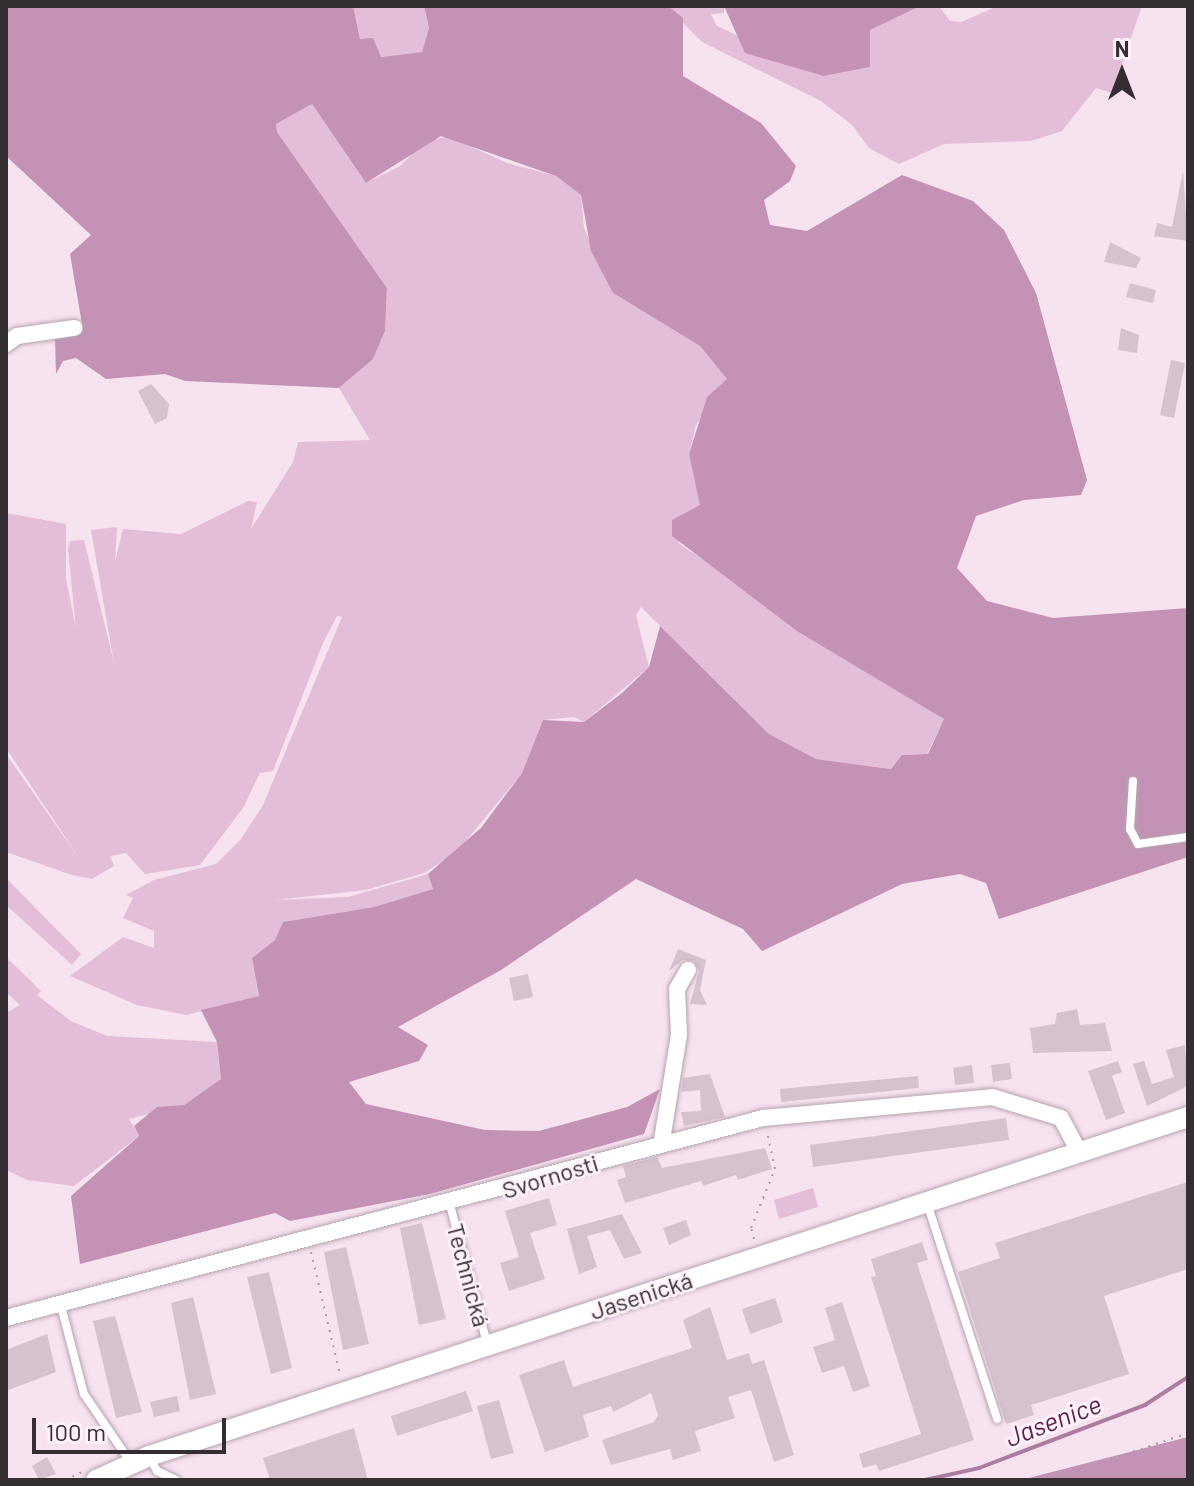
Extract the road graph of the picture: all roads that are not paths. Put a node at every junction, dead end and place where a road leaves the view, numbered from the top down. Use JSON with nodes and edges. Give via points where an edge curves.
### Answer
{"nodes":[{"id":1,"x":74,"y":328,"type":"dead end"},
{"id":2,"x":6,"y":344,"type":"edge"},
{"id":3,"x":1133,"y":781,"type":"dead end"},
{"id":4,"x":1188,"y":837,"type":"edge"},
{"id":5,"x":688,"y":970,"type":"dead end"},
{"id":6,"x":1188,"y":1117,"type":"edge"},
{"id":7,"x":662,"y":1140,"type":"junction"},
{"id":8,"x":1080,"y":1153,"type":"junction"},
{"id":9,"x":927,"y":1202,"type":"junction"},
{"id":10,"x":450,"y":1205,"type":"junction"},
{"id":11,"x":60,"y":1302,"type":"junction"},
{"id":12,"x":6,"y":1318,"type":"edge"},
{"id":13,"x":488,"y":1346,"type":"junction"},
{"id":14,"x":997,"y":1419,"type":"dead end"},
{"id":15,"x":140,"y":1460,"type":"junction"},
{"id":16,"x":96,"y":1480,"type":"edge"},
{"id":17,"x":176,"y":1480,"type":"edge"}],
"edges":[{"from":1,"to":2,"type":"street","via":[[17,336]]},
{"from":3,"to":4,"type":"lane","via":[[1130,829],[1138,844]]},
{"from":5,"to":7,"type":"street","via":[[677,989],[679,1035]]},
{"from":6,"to":8,"type":"street","name":"Jasenická"},
{"from":7,"to":8,"type":"street","name":"Svornosti","via":[[765,1118],[992,1097],[1061,1118]]},
{"from":7,"to":10,"type":"street","name":"Svornosti"},
{"from":8,"to":9,"type":"street","name":"Jasenická"},
{"from":9,"to":13,"type":"street","name":"Jasenická"},
{"from":9,"to":14,"type":"lane"},
{"from":10,"to":11,"type":"street","name":"Svornosti"},
{"from":10,"to":13,"type":"lane","name":"Technická"},
{"from":11,"to":12,"type":"street","name":"Svornosti"},
{"from":11,"to":15,"type":"lane","via":[[84,1394]]},
{"from":13,"to":15,"type":"street","name":"Jasenická"},
{"from":15,"to":16,"type":"street","name":"Jasenická"},
{"from":15,"to":17,"type":"lane"}]}
